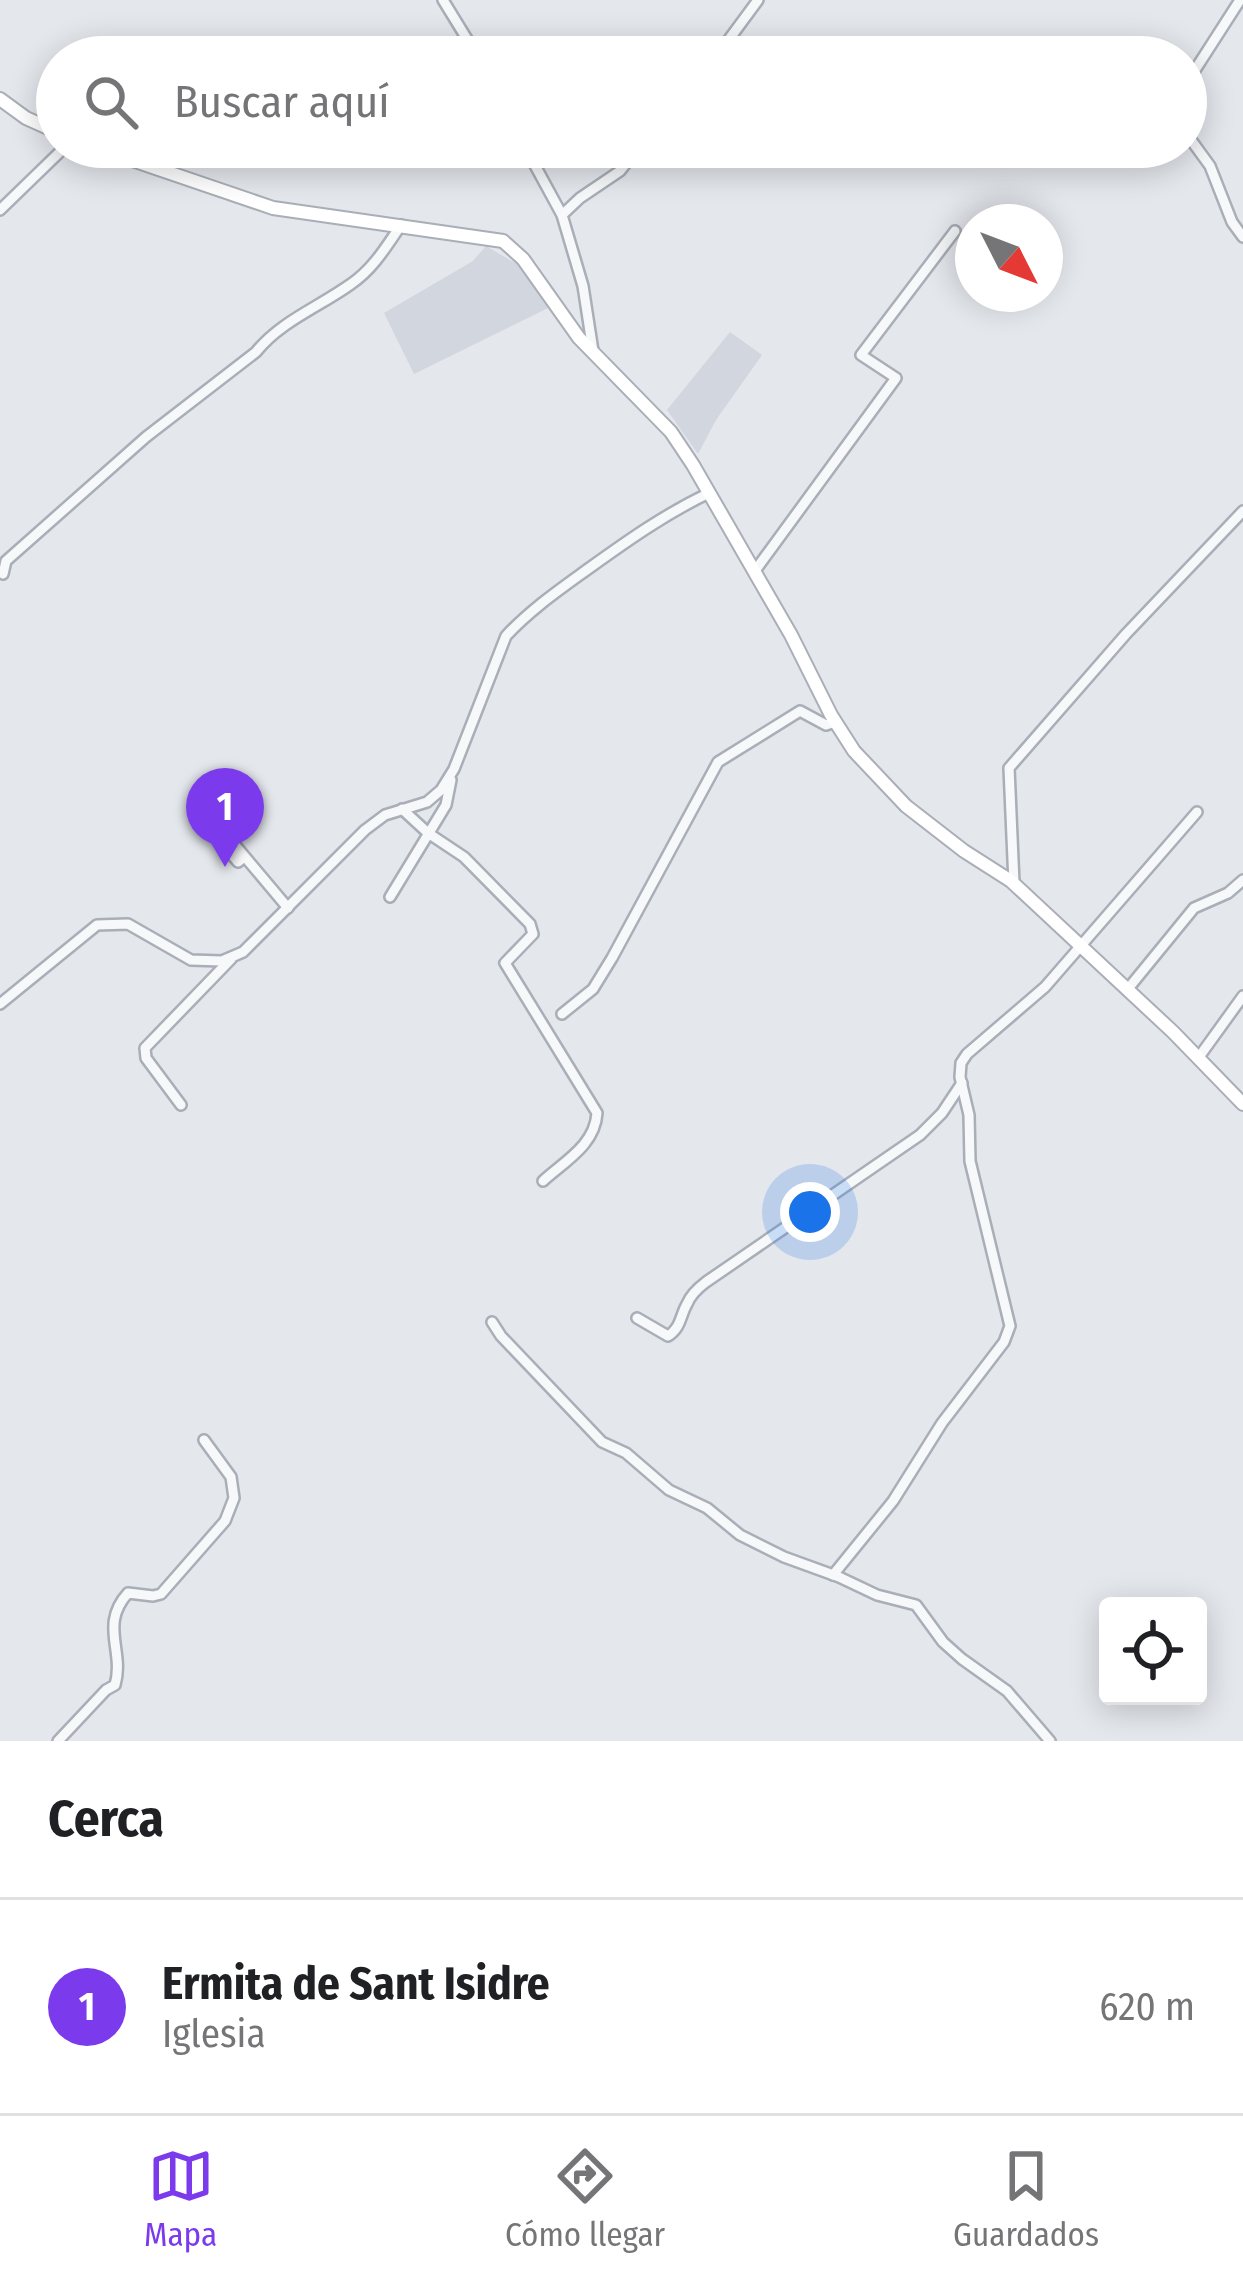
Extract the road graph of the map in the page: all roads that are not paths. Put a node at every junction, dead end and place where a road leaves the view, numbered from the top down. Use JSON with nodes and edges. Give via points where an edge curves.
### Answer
{"nodes":[{"id":1,"x":443,"y":0,"type":"edge"},
{"id":2,"x":758,"y":0,"type":"edge"},
{"id":3,"x":1240,"y":0,"type":"edge"},
{"id":4,"x":465,"y":36,"type":"edge"},
{"id":5,"x":731,"y":36,"type":"edge"},
{"id":6,"x":1207,"y":51,"type":"edge"},
{"id":7,"x":0,"y":99,"type":"edge"},
{"id":8,"x":36,"y":123,"type":"edge"},
{"id":9,"x":1207,"y":162,"type":"edge"},
{"id":10,"x":43,"y":168,"type":"edge"},
{"id":11,"x":156,"y":168,"type":"edge"},
{"id":12,"x":536,"y":168,"type":"edge"},
{"id":13,"x":622,"y":168,"type":"edge"},
{"id":14,"x":0,"y":210,"type":"edge"},
{"id":15,"x":562,"y":215,"type":"junction"},
{"id":16,"x":402,"y":225,"type":"junction"},
{"id":17,"x":955,"y":230,"type":"dead end"},
{"id":18,"x":1243,"y":237,"type":"edge"},
{"id":19,"x":593,"y":353,"type":"junction"},
{"id":20,"x":709,"y":493,"type":"junction"},
{"id":21,"x":1243,"y":512,"type":"edge"},
{"id":22,"x":754,"y":572,"type":"junction"},
{"id":23,"x":4,"y":574,"type":"dead end"},
{"id":24,"x":836,"y":722,"type":"junction"},
{"id":25,"x":454,"y":769,"type":"junction"},
{"id":26,"x":402,"y":809,"type":"junction"},
{"id":27,"x":1197,"y":812,"type":"dead end"},
{"id":28,"x":428,"y":833,"type":"junction"},
{"id":29,"x":244,"y":857,"type":"dead end"},
{"id":30,"x":1243,"y":880,"type":"edge"},
{"id":31,"x":1013,"y":883,"type":"junction"},
{"id":32,"x":390,"y":897,"type":"dead end"},
{"id":33,"x":288,"y":908,"type":"junction"},
{"id":34,"x":1079,"y":946,"type":"junction"},
{"id":35,"x":236,"y":955,"type":"junction"},
{"id":36,"x":1126,"y":990,"type":"junction"},
{"id":37,"x":1243,"y":996,"type":"edge"},
{"id":38,"x":0,"y":1004,"type":"edge"},
{"id":39,"x":562,"y":1014,"type":"dead end"},
{"id":40,"x":1199,"y":1057,"type":"junction"},
{"id":41,"x":962,"y":1083,"type":"junction"},
{"id":42,"x":1243,"y":1104,"type":"edge"},
{"id":43,"x":181,"y":1105,"type":"dead end"},
{"id":44,"x":543,"y":1181,"type":"dead end"},
{"id":45,"x":637,"y":1318,"type":"dead end"},
{"id":46,"x":492,"y":1322,"type":"dead end"},
{"id":47,"x":204,"y":1441,"type":"dead end"},
{"id":48,"x":832,"y":1575,"type":"junction"},
{"id":49,"x":58,"y":1741,"type":"edge"},
{"id":50,"x":1050,"y":1741,"type":"edge"}],
"edges":[{"from":1,"to":4,"type":"street"},
{"from":2,"to":5,"type":"street"},
{"from":3,"to":6,"type":"street"},
{"from":7,"to":8,"type":"main road"},
{"from":9,"to":18,"type":"street"},
{"from":10,"to":14,"type":"street"},
{"from":11,"to":16,"type":"main road","via":[[273,208]]},
{"from":12,"to":15,"type":"street"},
{"from":13,"to":15,"type":"street"},
{"from":15,"to":19,"type":"street"},
{"from":16,"to":19,"type":"main road","via":[[503,242]]},
{"from":16,"to":23,"type":"street","via":[[373,266],[270,334],[146,437],[6,561]]},
{"from":17,"to":22,"type":"street","via":[[861,355],[896,377]]},
{"from":19,"to":20,"type":"main road","via":[[671,432]]},
{"from":20,"to":22,"type":"main road"},
{"from":20,"to":25,"type":"street","via":[[616,548],[506,636]]},
{"from":21,"to":31,"type":"street","via":[[1009,768]]},
{"from":22,"to":24,"type":"main road"},
{"from":24,"to":31,"type":"main road","via":[[906,806]]},
{"from":24,"to":39,"type":"street","via":[[800,711],[718,762],[612,958]]},
{"from":25,"to":26,"type":"street","via":[[427,802]]},
{"from":25,"to":28,"type":"street","via":[[446,805]]},
{"from":26,"to":28,"type":"street"},
{"from":26,"to":33,"type":"street","via":[[365,830]]},
{"from":27,"to":34,"type":"street"},
{"from":28,"to":32,"type":"street"},
{"from":28,"to":44,"type":"street","via":[[464,856],[530,924],[532,934],[505,963],[597,1113],[590,1140]]},
{"from":29,"to":33,"type":"street"},
{"from":30,"to":36,"type":"street","via":[[1194,908]]},
{"from":31,"to":34,"type":"main road"},
{"from":33,"to":35,"type":"street"},
{"from":34,"to":36,"type":"main road"},
{"from":34,"to":41,"type":"street","via":[[967,1054]]},
{"from":35,"to":38,"type":"street","via":[[191,960],[128,924],[97,925]]},
{"from":35,"to":43,"type":"street","via":[[145,1048]]},
{"from":36,"to":40,"type":"main road"},
{"from":37,"to":40,"type":"street"},
{"from":40,"to":42,"type":"main road"},
{"from":41,"to":45,"type":"street","via":[[920,1136],[694,1292],[677,1331],[668,1336]]},
{"from":41,"to":48,"type":"street","via":[[970,1160],[1010,1326],[893,1501]]},
{"from":46,"to":48,"type":"street","via":[[602,1442],[755,1544]]},
{"from":47,"to":49,"type":"street","via":[[231,1477],[225,1521],[161,1594],[128,1593],[121,1601],[112,1619],[115,1685]]},
{"from":48,"to":50,"type":"street","via":[[916,1605],[943,1642],[1007,1691]]}]}
